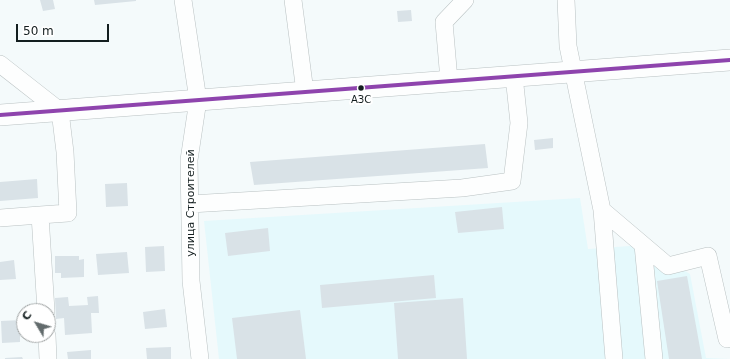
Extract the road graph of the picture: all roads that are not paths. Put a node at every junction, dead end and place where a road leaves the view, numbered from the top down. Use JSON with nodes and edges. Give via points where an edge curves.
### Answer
{"nodes":[{"id":1,"x":183,"y":0,"type":"edge"},
{"id":2,"x":293,"y":0,"type":"edge"},
{"id":3,"x":465,"y":0,"type":"edge"},
{"id":4,"x":566,"y":0,"type":"edge"},
{"id":5,"x":730,"y":60,"type":"edge"},
{"id":6,"x":0,"y":64,"type":"edge"},
{"id":7,"x":574,"y":71,"type":"junction"},
{"id":8,"x":514,"y":76,"type":"junction"},
{"id":9,"x":449,"y":80,"type":"junction"},
{"id":10,"x":305,"y":92,"type":"junction"},
{"id":11,"x":198,"y":100,"type":"junction"},
{"id":12,"x":60,"y":110,"type":"junction"},
{"id":13,"x":0,"y":115,"type":"edge"},
{"id":14,"x":190,"y":204,"type":"junction"},
{"id":15,"x":602,"y":210,"type":"junction"},
{"id":16,"x":40,"y":215,"type":"junction"},
{"id":17,"x":0,"y":218,"type":"edge"},
{"id":18,"x":643,"y":245,"type":"junction"},
{"id":19,"x":46,"y":303,"type":"edge"},
{"id":20,"x":727,"y":339,"type":"dead end"},
{"id":21,"x":47,"y":343,"type":"edge"},
{"id":22,"x":48,"y":359,"type":"edge"},
{"id":23,"x":200,"y":359,"type":"edge"},
{"id":24,"x":614,"y":359,"type":"edge"},
{"id":25,"x":654,"y":359,"type":"edge"}],
"edges":[{"from":1,"to":11,"type":"street","name":"улица Строителей"},
{"from":2,"to":10,"type":"street"},
{"from":3,"to":9,"type":"street","via":[[444,22]]},
{"from":4,"to":7,"type":"street","via":[[568,46]]},
{"from":5,"to":7,"type":"main road"},
{"from":6,"to":12,"type":"street"},
{"from":7,"to":8,"type":"main road"},
{"from":7,"to":15,"type":"street"},
{"from":8,"to":9,"type":"main road"},
{"from":8,"to":14,"type":"street","via":[[519,122],[512,182],[462,188]]},
{"from":9,"to":10,"type":"main road"},
{"from":10,"to":11,"type":"main road"},
{"from":11,"to":12,"type":"main road"},
{"from":11,"to":14,"type":"street","name":"улица Строителей","via":[[189,160]]},
{"from":12,"to":13,"type":"main road"},
{"from":12,"to":16,"type":"street","via":[[68,213]]},
{"from":14,"to":23,"type":"street","name":"улица Строителей","via":[[191,281]]},
{"from":15,"to":18,"type":"street"},
{"from":15,"to":24,"type":"street"},
{"from":16,"to":17,"type":"street"},
{"from":16,"to":19,"type":"street"},
{"from":18,"to":20,"type":"street","via":[[668,266],[708,256]]},
{"from":18,"to":25,"type":"street"},
{"from":21,"to":22,"type":"street"}]}
